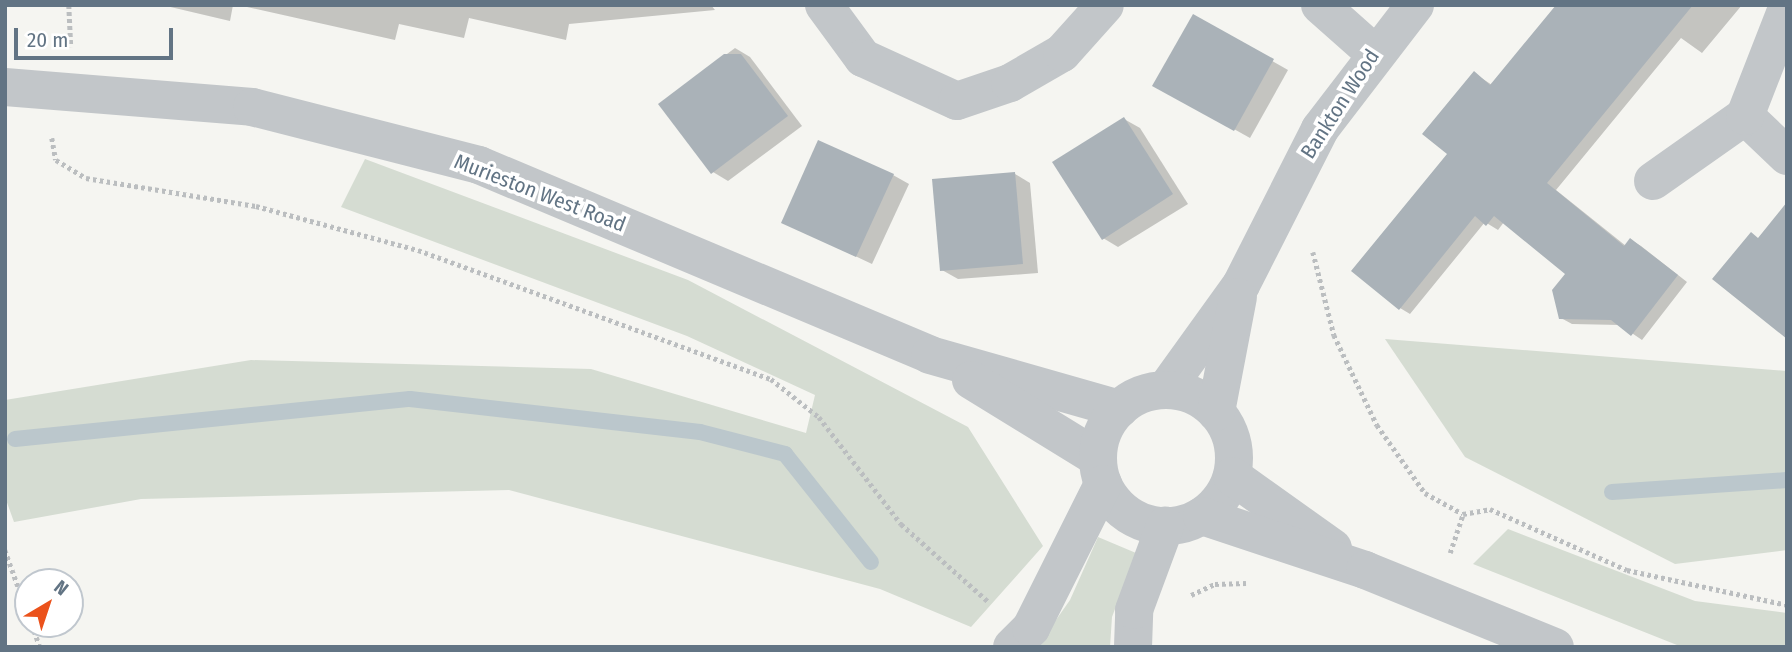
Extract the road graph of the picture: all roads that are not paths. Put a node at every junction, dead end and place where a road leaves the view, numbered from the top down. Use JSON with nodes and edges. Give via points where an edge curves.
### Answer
{"nodes":[{"id":1,"x":824,"y":5,"type":"edge"},
{"id":2,"x":1105,"y":5,"type":"edge"},
{"id":3,"x":1320,"y":5,"type":"edge"},
{"id":4,"x":1415,"y":5,"type":"edge"},
{"id":5,"x":1787,"y":8,"type":"edge"},
{"id":6,"x":1373,"y":52,"type":"junction"},
{"id":7,"x":24,"y":87,"type":"edge"},
{"id":8,"x":1745,"y":116,"type":"junction"},
{"id":9,"x":1787,"y":156,"type":"edge"},
{"id":10,"x":1653,"y":181,"type":"dead end"},
{"id":11,"x":1241,"y":285,"type":"junction"},
{"id":12,"x":930,"y":355,"type":"junction"},
{"id":13,"x":1166,"y":389,"type":"junction"},
{"id":14,"x":1119,"y":409,"type":"junction"},
{"id":15,"x":1216,"y":412,"type":"junction"},
{"id":16,"x":1100,"y":471,"type":"junction"},
{"id":17,"x":1232,"y":476,"type":"junction"},
{"id":18,"x":1202,"y":516,"type":"junction"},
{"id":19,"x":1165,"y":526,"type":"junction"},
{"id":20,"x":1365,"y":570,"type":"junction"},
{"id":21,"x":1021,"y":638,"type":"edge"},
{"id":22,"x":1133,"y":647,"type":"edge"},
{"id":23,"x":1555,"y":647,"type":"edge"}],
"edges":[{"from":1,"to":2,"type":"street","via":[[863,58],[957,101],[1010,83],[1062,53]]},
{"from":3,"to":6,"type":"street"},
{"from":4,"to":6,"type":"street","name":"Bankton Wood"},
{"from":5,"to":8,"type":"street"},
{"from":6,"to":11,"type":"street","name":"Bankton Wood","via":[[1276,210]]},
{"from":7,"to":12,"type":"street","name":"Murieston West Road","via":[[252,107],[479,164]]},
{"from":8,"to":9,"type":"street"},
{"from":8,"to":10,"type":"street"},
{"from":11,"to":13,"type":"street"},
{"from":11,"to":15,"type":"street"},
{"from":12,"to":14,"type":"street","name":"Murieston West Road"},
{"from":12,"to":16,"type":"street","name":"Murieston West Road"},
{"from":13,"to":14,"type":"street"},
{"from":13,"to":15,"type":"street","via":[[1194,396]]},
{"from":14,"to":16,"type":"street","via":[[1100,440]]},
{"from":15,"to":17,"type":"street","via":[[1229,431]]},
{"from":16,"to":19,"type":"street","via":[[1128,514]]},
{"from":16,"to":21,"type":"street"},
{"from":17,"to":18,"type":"street"},
{"from":17,"to":20,"type":"street"},
{"from":18,"to":19,"type":"street"},
{"from":18,"to":20,"type":"street"},
{"from":19,"to":22,"type":"street","via":[[1134,610]]},
{"from":20,"to":23,"type":"street"}]}
